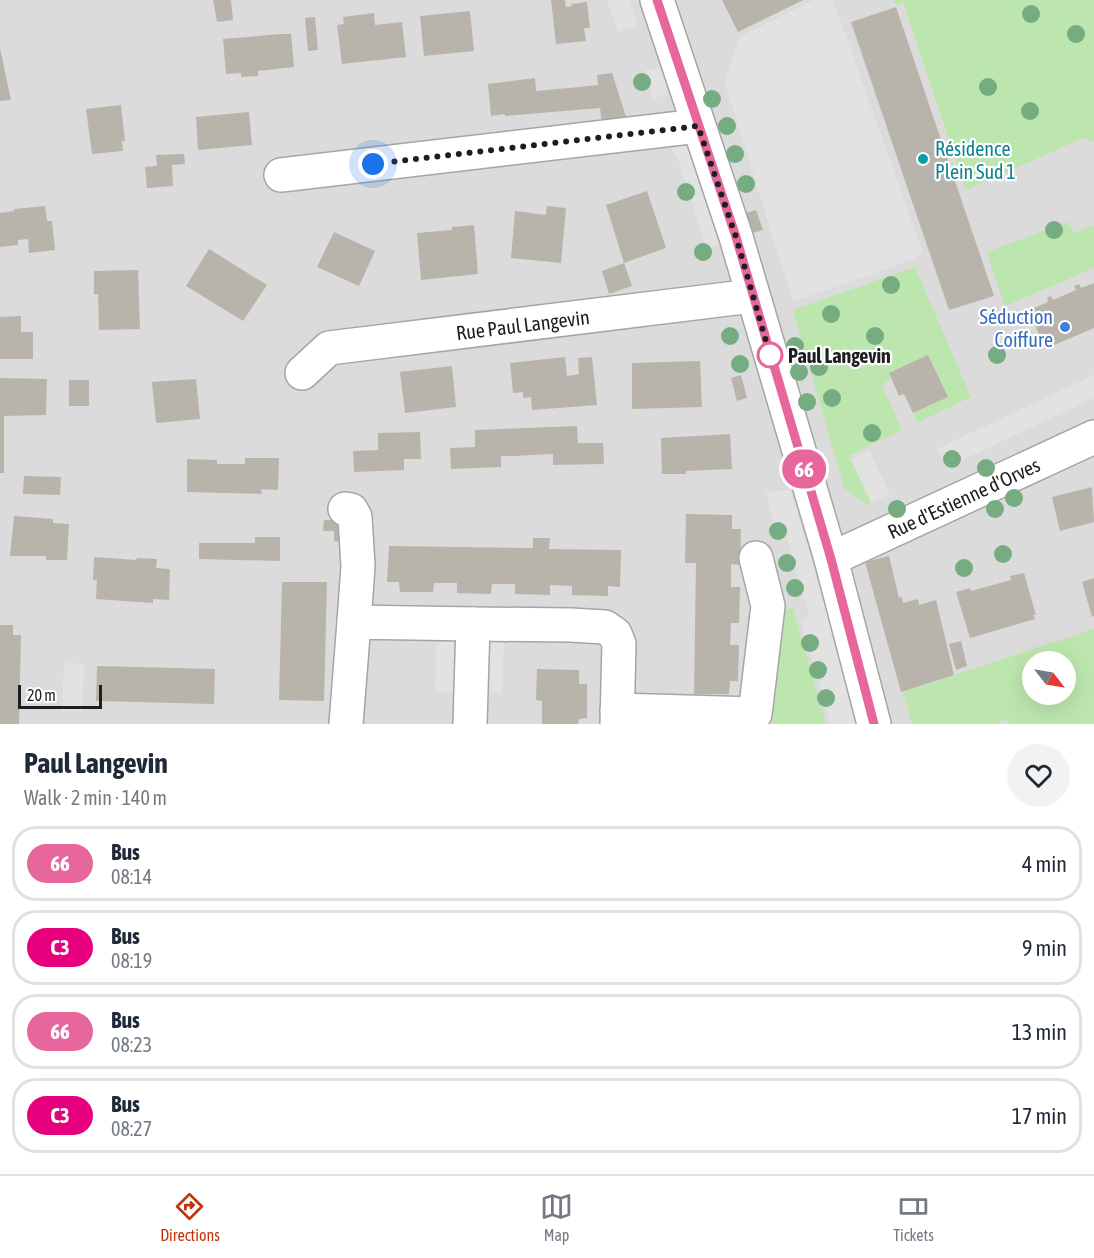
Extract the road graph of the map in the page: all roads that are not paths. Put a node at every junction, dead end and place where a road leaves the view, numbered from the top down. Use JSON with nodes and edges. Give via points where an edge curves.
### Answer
{"nodes":[{"id":1,"x":657,"y":0,"type":"edge"},
{"id":2,"x":698,"y":126,"type":"junction"},
{"id":3,"x":281,"y":174,"type":"dead end"},
{"id":4,"x":752,"y":296,"type":"junction"},
{"id":5,"x":302,"y":373,"type":"dead end"},
{"id":6,"x":1094,"y":437,"type":"edge"},
{"id":7,"x":345,"y":509,"type":"dead end"},
{"id":8,"x":756,"y":558,"type":"dead end"},
{"id":9,"x":831,"y":559,"type":"junction"},
{"id":10,"x":354,"y":622,"type":"junction"},
{"id":11,"x":473,"y":624,"type":"junction"},
{"id":12,"x":617,"y":717,"type":"edge"},
{"id":13,"x":346,"y":724,"type":"edge"},
{"id":14,"x":470,"y":724,"type":"edge"},
{"id":15,"x":874,"y":724,"type":"edge"}],
"edges":[{"from":1,"to":2,"type":"street"},
{"from":2,"to":3,"type":"street"},
{"from":2,"to":4,"type":"street"},
{"from":4,"to":5,"type":"street","name":"Rue Paul Langevin","via":[[329,348]]},
{"from":4,"to":9,"type":"street"},
{"from":6,"to":9,"type":"street","name":"Rue d'Estienne d'Orves"},
{"from":7,"to":10,"type":"street","via":[[355,517],[358,566]]},
{"from":8,"to":12,"type":"street","via":[[768,606],[756,714]]},
{"from":9,"to":15,"type":"street"},
{"from":10,"to":11,"type":"street"},
{"from":10,"to":13,"type":"street"},
{"from":11,"to":12,"type":"street","via":[[605,627],[615,633],[619,644]]},
{"from":11,"to":14,"type":"street"}]}
